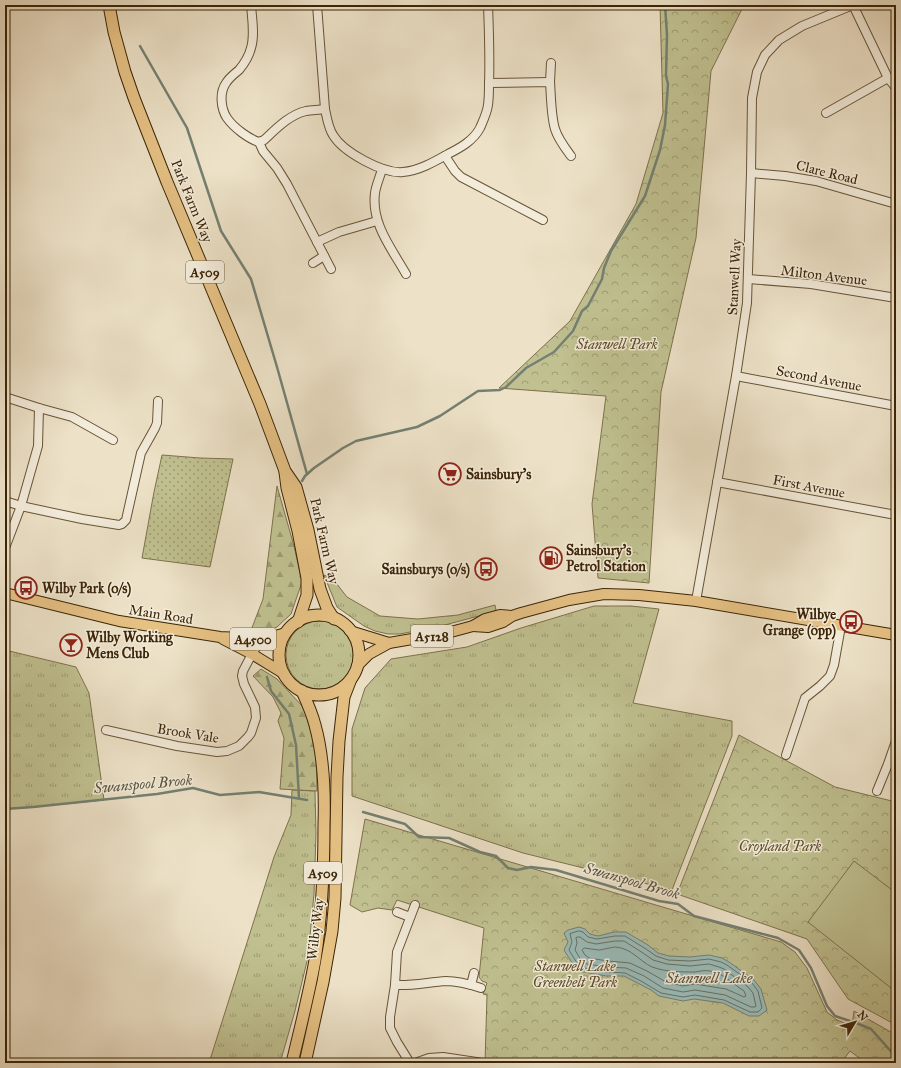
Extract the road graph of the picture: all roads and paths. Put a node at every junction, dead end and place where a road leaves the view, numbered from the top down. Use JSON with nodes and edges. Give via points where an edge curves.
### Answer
{"nodes":[{"id":1,"x":109,"y":5,"type":"edge"},
{"id":2,"x":251,"y":5,"type":"edge"},
{"id":3,"x":317,"y":5,"type":"edge"},
{"id":4,"x":488,"y":5,"type":"edge"},
{"id":5,"x":853,"y":5,"type":"edge"},
{"id":6,"x":551,"y":63,"type":"dead end"},
{"id":7,"x":888,"y":78,"type":"junction"},
{"id":8,"x":550,"y":82,"type":"junction"},
{"id":9,"x":489,"y":83,"type":"junction"},
{"id":10,"x":896,"y":88,"type":"edge"},
{"id":11,"x":325,"y":109,"type":"junction"},
{"id":12,"x":826,"y":113,"type":"dead end"},
{"id":13,"x":259,"y":142,"type":"junction"},
{"id":14,"x":445,"y":156,"type":"junction"},
{"id":15,"x":571,"y":156,"type":"dead end"},
{"id":16,"x":382,"y":169,"type":"junction"},
{"id":17,"x":751,"y":173,"type":"junction"},
{"id":18,"x":896,"y":204,"type":"edge"},
{"id":19,"x":542,"y":220,"type":"dead end"},
{"id":20,"x":377,"y":221,"type":"junction"},
{"id":21,"x":317,"y":242,"type":"junction"},
{"id":22,"x":324,"y":256,"type":"junction"},
{"id":23,"x":313,"y":263,"type":"dead end"},
{"id":24,"x":331,"y":269,"type":"dead end"},
{"id":25,"x":406,"y":274,"type":"dead end"},
{"id":26,"x":748,"y":279,"type":"junction"},
{"id":27,"x":896,"y":298,"type":"edge"},
{"id":28,"x":736,"y":376,"type":"junction"},
{"id":29,"x":5,"y":397,"type":"edge"},
{"id":30,"x":158,"y":401,"type":"dead end"},
{"id":31,"x":896,"y":406,"type":"edge"},
{"id":32,"x":39,"y":408,"type":"junction"},
{"id":33,"x":113,"y":440,"type":"dead end"},
{"id":34,"x":285,"y":471,"type":"junction"},
{"id":35,"x":717,"y":482,"type":"junction"},
{"id":36,"x":5,"y":501,"type":"edge"},
{"id":37,"x":21,"y":506,"type":"junction"},
{"id":38,"x":896,"y":515,"type":"edge"},
{"id":39,"x":5,"y":548,"type":"edge"},
{"id":40,"x":5,"y":593,"type":"edge"},
{"id":41,"x":696,"y":601,"type":"junction"},
{"id":42,"x":334,"y":619,"type":"junction"},
{"id":43,"x":298,"y":622,"type":"junction"},
{"id":44,"x":840,"y":626,"type":"junction"},
{"id":45,"x":350,"y":631,"type":"junction"},
{"id":46,"x":286,"y":633,"type":"junction"},
{"id":47,"x":896,"y":635,"type":"edge"},
{"id":48,"x":220,"y":637,"type":"junction"},
{"id":49,"x":264,"y":639,"type":"junction"},
{"id":50,"x":389,"y":643,"type":"junction"},
{"id":51,"x":252,"y":654,"type":"junction"},
{"id":52,"x":357,"y":666,"type":"junction"},
{"id":53,"x":284,"y":673,"type":"junction"},
{"id":54,"x":351,"y":679,"type":"junction"},
{"id":55,"x":302,"y":691,"type":"junction"},
{"id":56,"x":106,"y":730,"type":"dead end"},
{"id":57,"x":896,"y":741,"type":"edge"},
{"id":58,"x":786,"y":755,"type":"dead end"},
{"id":59,"x":892,"y":764,"type":"edge"},
{"id":60,"x":877,"y":791,"type":"dead end"},
{"id":61,"x":415,"y":905,"type":"dead end"},
{"id":62,"x":396,"y":912,"type":"dead end"},
{"id":63,"x":410,"y":917,"type":"junction"},
{"id":64,"x":474,"y":973,"type":"dead end"},
{"id":65,"x":395,"y":985,"type":"junction"},
{"id":66,"x":471,"y":985,"type":"junction"},
{"id":67,"x":481,"y":988,"type":"dead end"},
{"id":68,"x":483,"y":1062,"type":"edge"},
{"id":69,"x":292,"y":1063,"type":"edge"},
{"id":70,"x":305,"y":1063,"type":"edge"},
{"id":71,"x":410,"y":1063,"type":"edge"},
{"id":72,"x":415,"y":1063,"type":"edge"}],
"edges":[{"from":1,"to":34,"type":"highway","name":"Park Farm Way","number":"A509","via":[[114,32],[134,98]]},
{"from":2,"to":13,"type":"street","via":[[251,48],[239,69],[224,84],[221,94],[223,110],[228,118],[252,140]]},
{"from":3,"to":11,"type":"street"},
{"from":4,"to":9,"type":"street"},
{"from":5,"to":7,"type":"street"},
{"from":5,"to":17,"type":"street","name":"Stanwell Way","via":[[802,26],[779,40],[765,55],[757,72],[752,98]]},
{"from":6,"to":8,"type":"street"},
{"from":7,"to":10,"type":"street"},
{"from":7,"to":12,"type":"street"},
{"from":8,"to":9,"type":"street"},
{"from":8,"to":15,"type":"street","via":[[555,129]]},
{"from":9,"to":14,"type":"street","via":[[488,105],[479,129],[464,145]]},
{"from":11,"to":13,"type":"street","via":[[289,118]]},
{"from":11,"to":16,"type":"street","via":[[328,126],[339,144]]},
{"from":13,"to":21,"type":"street","via":[[287,184]]},
{"from":14,"to":16,"type":"street","via":[[420,168],[404,172]]},
{"from":14,"to":19,"type":"street","via":[[461,177]]},
{"from":16,"to":20,"type":"street","via":[[375,193]]},
{"from":17,"to":18,"type":"street","name":"Clare Road","via":[[816,181]]},
{"from":17,"to":26,"type":"street","name":"Stanwell Way"},
{"from":20,"to":21,"type":"street","via":[[339,232]]},
{"from":20,"to":25,"type":"street"},
{"from":21,"to":22,"type":"street"},
{"from":22,"to":23,"type":"street"},
{"from":22,"to":24,"type":"street"},
{"from":26,"to":27,"type":"street","name":"Milton Avenue","via":[[811,284]]},
{"from":26,"to":28,"type":"street","name":"Stanwell Way"},
{"from":28,"to":31,"type":"street","name":"Second Avenue"},
{"from":28,"to":35,"type":"street","name":"Stanwell Way"},
{"from":29,"to":32,"type":"street"},
{"from":30,"to":37,"type":"street","via":[[156,428],[142,453],[127,515],[122,524],[82,519]]},
{"from":32,"to":33,"type":"street","via":[[72,417]]},
{"from":32,"to":37,"type":"street","via":[[38,446]]},
{"from":34,"to":42,"type":"highway","name":"Park Farm Way","number":"A509","via":[[296,486],[320,589]]},
{"from":34,"to":43,"type":"highway","name":"Park Farm Way","number":"A509","via":[[307,578],[307,595]]},
{"from":35,"to":38,"type":"street","name":"First Avenue"},
{"from":35,"to":41,"type":"street","name":"Stanwell Way"},
{"from":36,"to":37,"type":"street"},
{"from":37,"to":39,"type":"street"},
{"from":40,"to":48,"type":"main road","name":"Main Road","number":"A4500","via":[[119,621]]},
{"from":41,"to":44,"type":"main road","number":"A5128"},
{"from":41,"to":50,"type":"main road","number":"A5128","via":[[604,594],[570,600],[512,616],[488,627],[473,626]]},
{"from":42,"to":43,"type":"highway","via":[[312,616]]},
{"from":42,"to":45,"type":"highway"},
{"from":43,"to":46,"type":"highway"},
{"from":44,"to":47,"type":"main road","number":"A5128"},
{"from":44,"to":58,"type":"street","via":[[830,676],[805,698]]},
{"from":45,"to":50,"type":"main road","number":"A5128"},
{"from":45,"to":52,"type":"highway","via":[[357,644]]},
{"from":46,"to":49,"type":"main road","name":"Main Road","number":"A4500"},
{"from":46,"to":53,"type":"highway","via":[[279,653]]},
{"from":48,"to":49,"type":"main road","name":"Main Road","number":"A4500"},
{"from":48,"to":51,"type":"main road","name":"Main Road","number":"A4500"},
{"from":49,"to":51,"type":"street","name":"Brook Vale"},
{"from":50,"to":52,"type":"main road","number":"A5128","via":[[369,654]]},
{"from":51,"to":53,"type":"main road","name":"Main Road","number":"A4500"},
{"from":51,"to":56,"type":"street","name":"Brook Vale","via":[[242,676],[255,707],[256,722],[252,733],[234,749],[222,752],[201,750]]},
{"from":52,"to":54,"type":"highway"},
{"from":53,"to":55,"type":"highway","via":[[288,681]]},
{"from":54,"to":55,"type":"highway","via":[[346,685],[325,695]]},
{"from":54,"to":70,"type":"highway","name":"Wilby Way","number":"A509","via":[[344,697],[339,741],[332,931]]},
{"from":55,"to":69,"type":"highway","name":"Wilby Way","number":"A509","via":[[311,711],[319,741],[324,849],[314,961]]},
{"from":57,"to":59,"type":"street"},
{"from":59,"to":60,"type":"street"},
{"from":61,"to":63,"type":"street"},
{"from":62,"to":63,"type":"street"},
{"from":63,"to":65,"type":"street","via":[[397,952]]},
{"from":64,"to":66,"type":"street"},
{"from":65,"to":66,"type":"street","via":[[410,986],[446,981]]},
{"from":65,"to":71,"type":"street","via":[[390,1028]]},
{"from":66,"to":67,"type":"street"},
{"from":68,"to":72,"type":"street","via":[[443,1057]]}]}
